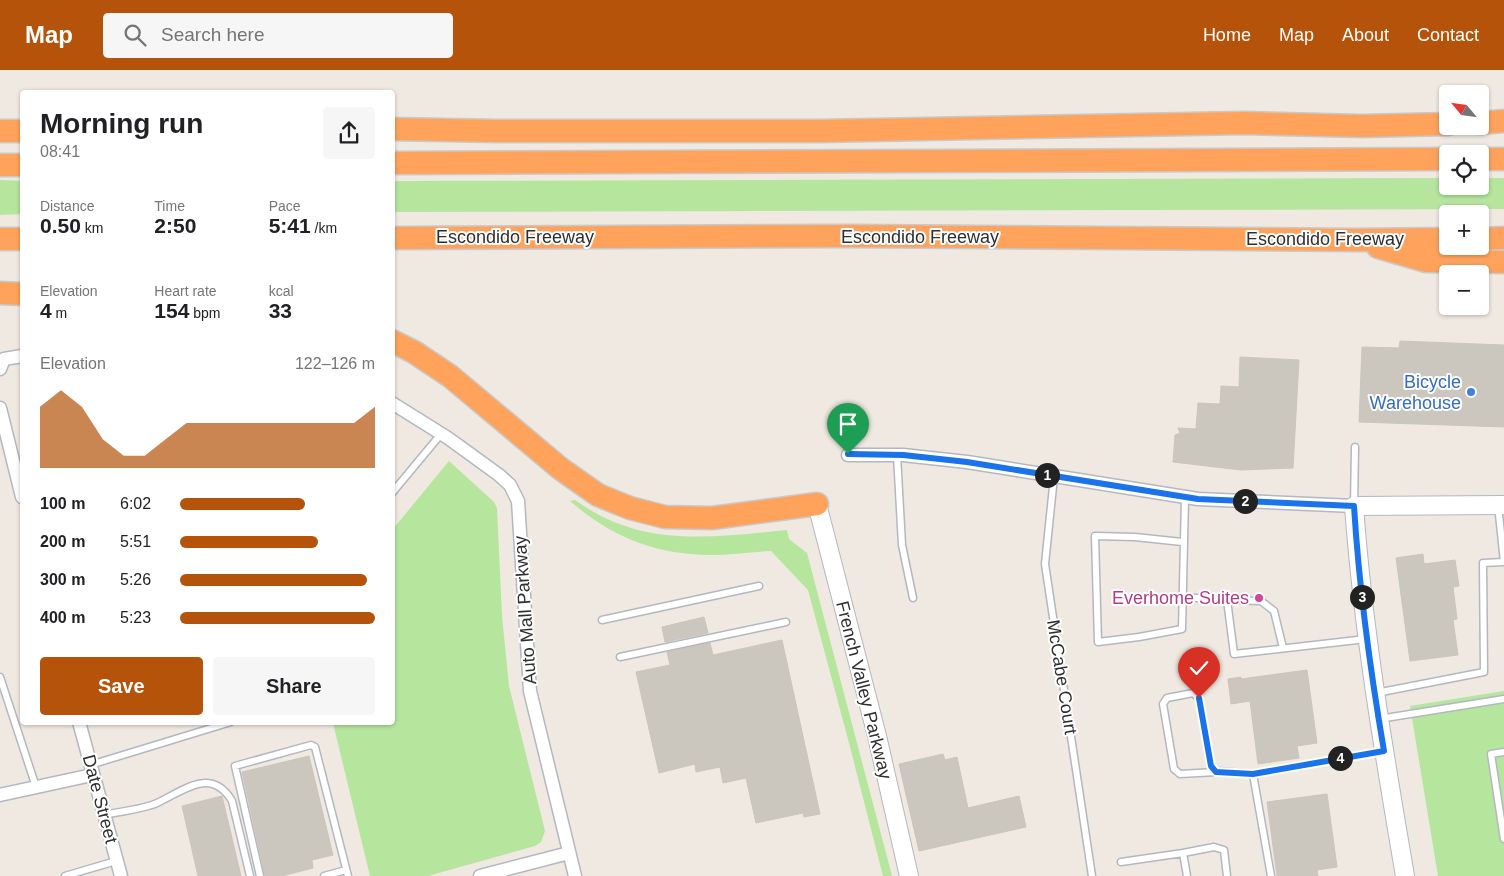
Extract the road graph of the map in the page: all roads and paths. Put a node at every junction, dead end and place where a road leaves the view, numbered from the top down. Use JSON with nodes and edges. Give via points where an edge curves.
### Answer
{"nodes":[{"id":1,"x":1504,"y":122,"type":"edge"},
{"id":2,"x":1489,"y":123,"type":"edge"},
{"id":3,"x":1439,"y":124,"type":"edge"},
{"id":4,"x":395,"y":129,"type":"edge"},
{"id":5,"x":20,"y":131,"type":"edge"},
{"id":6,"x":0,"y":132,"type":"edge"},
{"id":7,"x":1439,"y":159,"type":"edge"},
{"id":8,"x":1489,"y":159,"type":"edge"},
{"id":9,"x":1504,"y":159,"type":"edge"},
{"id":10,"x":395,"y":163,"type":"edge"},
{"id":11,"x":0,"y":165,"type":"edge"},
{"id":12,"x":20,"y":165,"type":"edge"},
{"id":13,"x":395,"y":238,"type":"edge"},
{"id":14,"x":1504,"y":238,"type":"edge"},
{"id":15,"x":0,"y":239,"type":"edge"},
{"id":16,"x":20,"y":239,"type":"edge"},
{"id":17,"x":1439,"y":239,"type":"edge"},
{"id":18,"x":1489,"y":239,"type":"edge"},
{"id":19,"x":1355,"y":240,"type":"junction"},
{"id":20,"x":1504,"y":262,"type":"edge"},
{"id":21,"x":0,"y":293,"type":"edge"},
{"id":22,"x":20,"y":294,"type":"edge"},
{"id":23,"x":395,"y":342,"type":"edge"},
{"id":24,"x":20,"y":356,"type":"edge"},
{"id":25,"x":0,"y":369,"type":"edge"},
{"id":26,"x":395,"y":405,"type":"edge"},
{"id":27,"x":0,"y":408,"type":"edge"},
{"id":28,"x":441,"y":434,"type":"junction"},
{"id":29,"x":1355,"y":447,"type":"dead end"},
{"id":30,"x":848,"y":454,"type":"dead end"},
{"id":31,"x":897,"y":455,"type":"junction"},
{"id":32,"x":19,"y":470,"type":"edge"},
{"id":33,"x":1054,"y":477,"type":"junction"},
{"id":34,"x":395,"y":489,"type":"edge"},
{"id":35,"x":1184,"y":497,"type":"junction"},
{"id":36,"x":817,"y":504,"type":"joint"},
{"id":37,"x":1501,"y":505,"type":"edge"},
{"id":38,"x":1354,"y":506,"type":"junction"},
{"id":39,"x":1182,"y":542,"type":"junction"},
{"id":40,"x":1504,"y":562,"type":"edge"},
{"id":41,"x":759,"y":586,"type":"dead end"},
{"id":42,"x":1182,"y":597,"type":"junction"},
{"id":43,"x":913,"y":598,"type":"dead end"},
{"id":44,"x":1227,"y":600,"type":"junction"},
{"id":45,"x":602,"y":620,"type":"dead end"},
{"id":46,"x":786,"y":622,"type":"dead end"},
{"id":47,"x":1367,"y":639,"type":"junction"},
{"id":48,"x":1283,"y":648,"type":"junction"},
{"id":49,"x":620,"y":657,"type":"dead end"},
{"id":50,"x":0,"y":677,"type":"edge"},
{"id":51,"x":1374,"y":694,"type":"junction"},
{"id":52,"x":1504,"y":699,"type":"edge"},
{"id":53,"x":1379,"y":720,"type":"junction"},
{"id":54,"x":80,"y":725,"type":"edge"},
{"id":55,"x":199,"y":725,"type":"edge"},
{"id":56,"x":221,"y":725,"type":"edge"},
{"id":57,"x":201,"y":731,"type":"junction"},
{"id":58,"x":1384,"y":751,"type":"junction"},
{"id":59,"x":1504,"y":752,"type":"edge"},
{"id":60,"x":91,"y":770,"type":"junction"},
{"id":61,"x":1216,"y":772,"type":"junction"},
{"id":62,"x":1253,"y":774,"type":"junction"},
{"id":63,"x":36,"y":787,"type":"junction"},
{"id":64,"x":0,"y":794,"type":"edge"},
{"id":65,"x":103,"y":815,"type":"junction"},
{"id":66,"x":1504,"y":839,"type":"edge"},
{"id":67,"x":569,"y":853,"type":"junction"},
{"id":68,"x":1183,"y":853,"type":"junction"},
{"id":69,"x":116,"y":861,"type":"junction"},
{"id":70,"x":1121,"y":862,"type":"dead end"},
{"id":71,"x":347,"y":873,"type":"edge"},
{"id":72,"x":65,"y":876,"type":"edge"},
{"id":73,"x":121,"y":876,"type":"edge"},
{"id":74,"x":250,"y":876,"type":"edge"},
{"id":75,"x":260,"y":876,"type":"edge"},
{"id":76,"x":324,"y":876,"type":"edge"},
{"id":77,"x":480,"y":876,"type":"edge"},
{"id":78,"x":575,"y":876,"type":"edge"},
{"id":79,"x":910,"y":876,"type":"edge"},
{"id":80,"x":1092,"y":876,"type":"edge"},
{"id":81,"x":1187,"y":876,"type":"edge"},
{"id":82,"x":1227,"y":876,"type":"edge"},
{"id":83,"x":1271,"y":876,"type":"edge"},
{"id":84,"x":1403,"y":876,"type":"edge"}],
"edges":[{"from":1,"to":2,"type":"highway"},
{"from":3,"to":4,"type":"highway","via":[[1243,123],[819,131]]},
{"from":5,"to":6,"type":"highway"},
{"from":7,"to":10,"type":"highway"},
{"from":8,"to":9,"type":"highway"},
{"from":11,"to":12,"type":"highway"},
{"from":13,"to":19,"type":"highway","name":"Escondido Freeway","via":[[857,236]]},
{"from":14,"to":18,"type":"highway"},
{"from":15,"to":16,"type":"highway"},
{"from":17,"to":19,"type":"highway","name":"Escondido Freeway"},
{"from":19,"to":20,"type":"highway","via":[[1426,261]]},
{"from":21,"to":22,"type":"highway"},
{"from":23,"to":36,"type":"highway","via":[[450,376],[561,469],[598,495],[630,508],[664,517],[712,518]]},
{"from":24,"to":25,"type":"street","via":[[4,358]]},
{"from":26,"to":28,"type":"street","name":"Auto Mall Parkway"},
{"from":27,"to":32,"type":"street"},
{"from":28,"to":34,"type":"lane"},
{"from":28,"to":67,"type":"street","name":"Auto Mall Parkway","via":[[505,480],[518,501],[530,691]]},
{"from":29,"to":38,"type":"lane"},
{"from":30,"to":31,"type":"street"},
{"from":31,"to":33,"type":"street","via":[[967,462]]},
{"from":31,"to":43,"type":"lane","via":[[902,545]]},
{"from":33,"to":35,"type":"street"},
{"from":33,"to":80,"type":"lane","name":"McCabe Court","via":[[1045,564]]},
{"from":35,"to":38,"type":"street"},
{"from":35,"to":39,"type":"lane"},
{"from":36,"to":79,"type":"street","name":"French Valley Parkway"},
{"from":37,"to":38,"type":"street"},
{"from":37,"to":40,"type":"lane"},
{"from":38,"to":47,"type":"street","via":[[1358,573]]},
{"from":39,"to":42,"type":"lane"},
{"from":39,"to":42,"type":"lane","via":[[1095,536],[1098,642],[1182,629]]},
{"from":40,"to":51,"type":"lane","via":[[1483,563],[1484,672]]},
{"from":41,"to":45,"type":"lane"},
{"from":42,"to":44,"type":"lane"},
{"from":44,"to":48,"type":"lane","via":[[1261,601],[1274,611]]},
{"from":44,"to":48,"type":"lane","via":[[1234,654]]},
{"from":46,"to":49,"type":"lane"},
{"from":47,"to":48,"type":"lane"},
{"from":47,"to":51,"type":"street"},
{"from":50,"to":63,"type":"lane"},
{"from":51,"to":53,"type":"street"},
{"from":52,"to":53,"type":"lane"},
{"from":53,"to":58,"type":"street"},
{"from":54,"to":60,"type":"street","name":"Date Street"},
{"from":55,"to":57,"type":"lane"},
{"from":56,"to":57,"type":"lane"},
{"from":57,"to":60,"type":"lane"},
{"from":58,"to":62,"type":"lane"},
{"from":58,"to":84,"type":"street"},
{"from":59,"to":66,"type":"lane","via":[[1491,754]]},
{"from":60,"to":63,"type":"street"},
{"from":60,"to":65,"type":"street","name":"Date Street"},
{"from":61,"to":61,"type":"lane","via":[[1180,774],[1174,769],[1163,704],[1167,698],[1192,693],[1199,698],[1211,766]]},
{"from":61,"to":62,"type":"lane"},
{"from":62,"to":83,"type":"lane"},
{"from":63,"to":64,"type":"street"},
{"from":65,"to":69,"type":"street","name":"Date Street"},
{"from":65,"to":74,"type":"lane","via":[[156,804],[188,786],[216,785],[226,791],[232,801]]},
{"from":67,"to":77,"type":"street"},
{"from":67,"to":78,"type":"street","name":"Auto Mall Parkway"},
{"from":68,"to":70,"type":"lane"},
{"from":68,"to":81,"type":"lane"},
{"from":68,"to":82,"type":"lane","via":[[1214,847],[1224,850]]},
{"from":69,"to":72,"type":"lane"},
{"from":69,"to":73,"type":"street","name":"Date Street"},
{"from":71,"to":75,"type":"lane","via":[[315,747],[311,745],[235,766]]},
{"from":71,"to":76,"type":"lane"}]}
